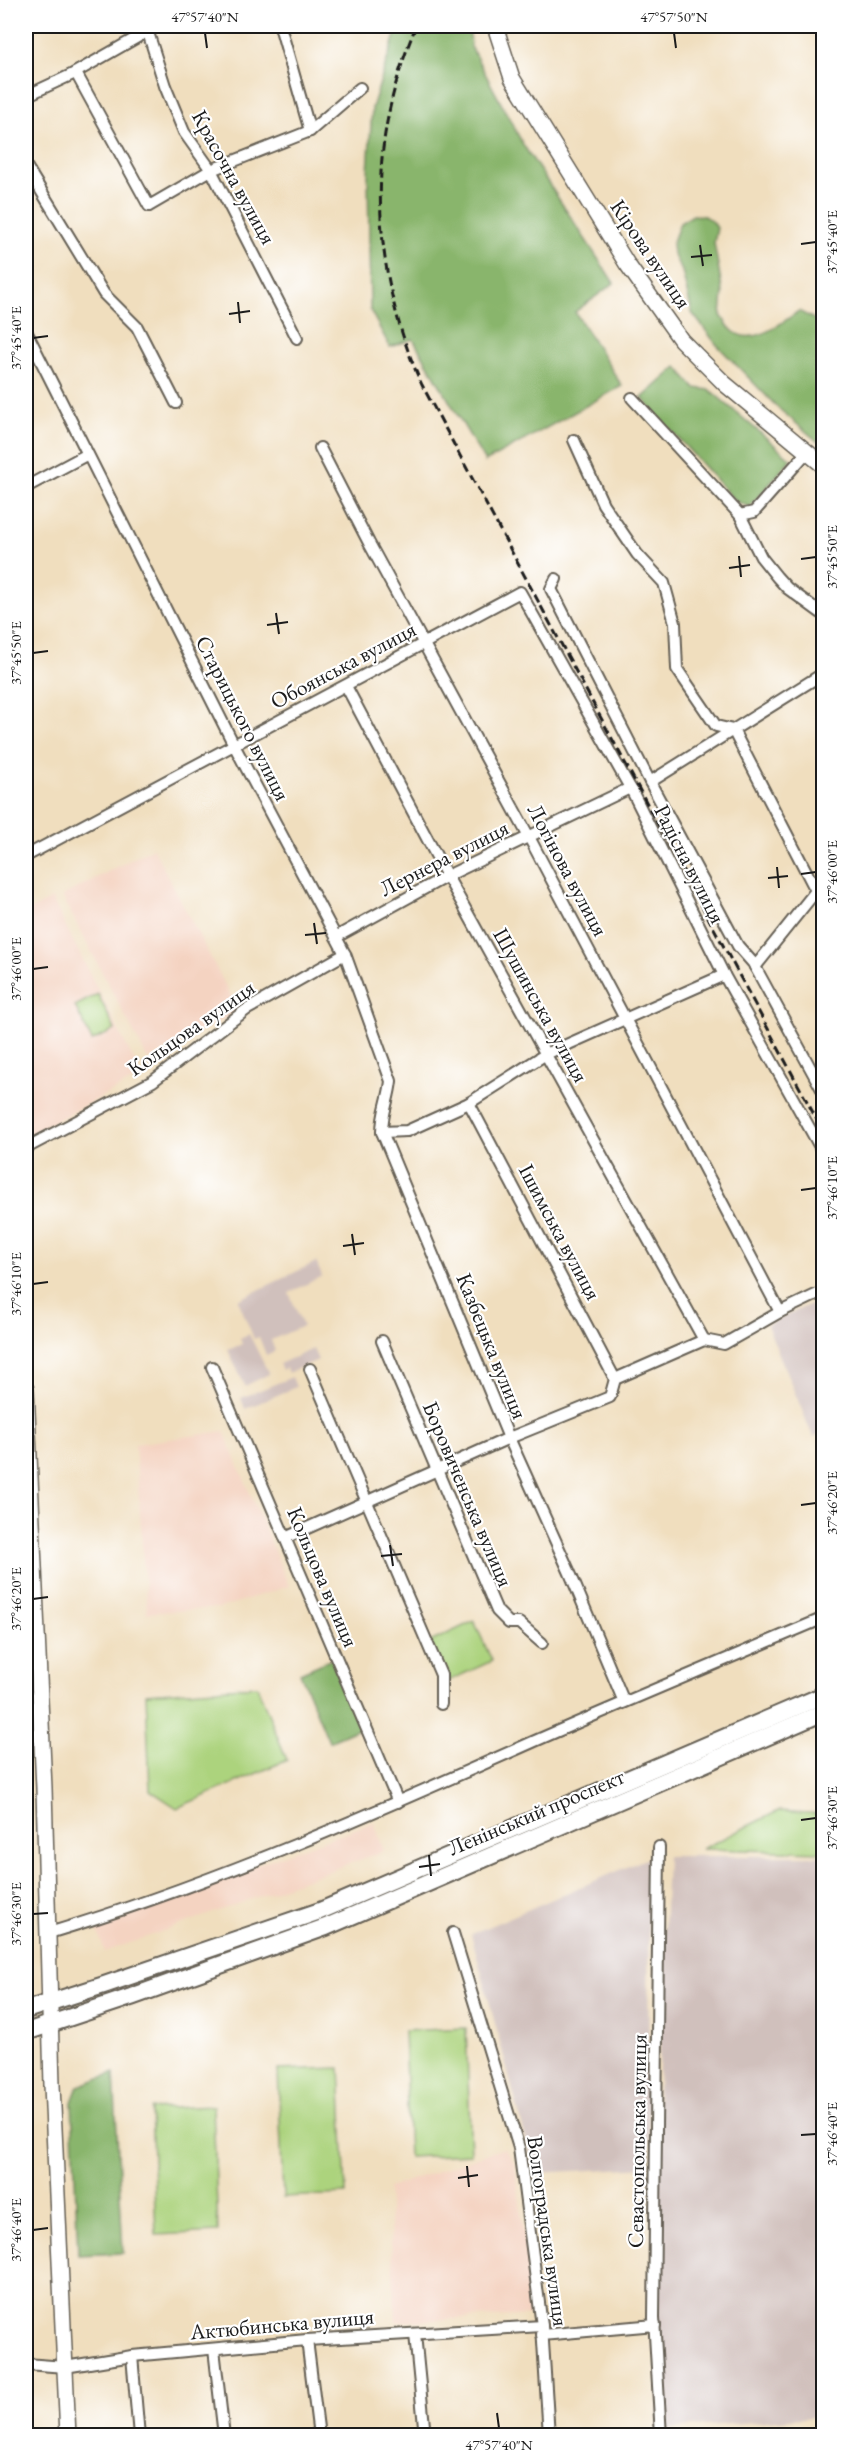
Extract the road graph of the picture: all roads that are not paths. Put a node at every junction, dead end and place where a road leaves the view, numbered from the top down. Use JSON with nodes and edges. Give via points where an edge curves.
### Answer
{"nodes":[{"id":1,"x":280,"y":26,"type":"edge"},
{"id":2,"x":495,"y":26,"type":"edge"},
{"id":3,"x":150,"y":27,"type":"edge"},
{"id":4,"x":76,"y":73,"type":"junction"},
{"id":5,"x":360,"y":88,"type":"dead end"},
{"id":6,"x":26,"y":96,"type":"edge"},
{"id":7,"x":310,"y":131,"type":"junction"},
{"id":8,"x":26,"y":166,"type":"edge"},
{"id":9,"x":211,"y":170,"type":"junction"},
{"id":10,"x":26,"y":331,"type":"edge"},
{"id":11,"x":297,"y":338,"type":"dead end"},
{"id":12,"x":632,"y":398,"type":"dead end"},
{"id":13,"x":176,"y":403,"type":"dead end"},
{"id":14,"x":574,"y":440,"type":"dead end"},
{"id":15,"x":321,"y":448,"type":"dead end"},
{"id":16,"x":807,"y":452,"type":"junction"},
{"id":17,"x":86,"y":455,"type":"junction"},
{"id":18,"x":824,"y":466,"type":"edge"},
{"id":19,"x":26,"y":487,"type":"edge"},
{"id":20,"x":740,"y":515,"type":"junction"},
{"id":21,"x":556,"y":579,"type":"dead end"},
{"id":22,"x":520,"y":592,"type":"joint"},
{"id":23,"x":824,"y":615,"type":"edge"},
{"id":24,"x":424,"y":644,"type":"junction"},
{"id":25,"x":823,"y":674,"type":"edge"},
{"id":26,"x":346,"y":686,"type":"junction"},
{"id":27,"x":733,"y":730,"type":"junction"},
{"id":28,"x":234,"y":746,"type":"junction"},
{"id":29,"x":650,"y":782,"type":"junction"},
{"id":30,"x":631,"y":790,"type":"junction"},
{"id":31,"x":529,"y":837,"type":"junction"},
{"id":32,"x":26,"y":856,"type":"edge"},
{"id":33,"x":447,"y":876,"type":"junction"},
{"id":34,"x":824,"y":881,"type":"edge"},
{"id":35,"x":815,"y":891,"type":"junction"},
{"id":36,"x":824,"y":906,"type":"edge"},
{"id":37,"x":336,"y":937,"type":"junction"},
{"id":38,"x":345,"y":954,"type":"junction"},
{"id":39,"x":755,"y":967,"type":"junction"},
{"id":40,"x":724,"y":975,"type":"junction"},
{"id":41,"x":624,"y":1019,"type":"junction"},
{"id":42,"x":546,"y":1054,"type":"junction"},
{"id":43,"x":824,"y":1093,"type":"edge"},
{"id":44,"x":469,"y":1103,"type":"junction"},
{"id":45,"x":382,"y":1132,"type":"junction"},
{"id":46,"x":26,"y":1148,"type":"edge"},
{"id":47,"x":824,"y":1154,"type":"edge"},
{"id":48,"x":824,"y":1291,"type":"edge"},
{"id":49,"x":780,"y":1312,"type":"junction"},
{"id":50,"x":704,"y":1340,"type":"junction"},
{"id":51,"x":382,"y":1341,"type":"dead end"},
{"id":52,"x":212,"y":1367,"type":"dead end"},
{"id":53,"x":309,"y":1369,"type":"dead end"},
{"id":54,"x":615,"y":1379,"type":"junction"},
{"id":55,"x":26,"y":1389,"type":"edge"},
{"id":56,"x":509,"y":1438,"type":"junction"},
{"id":57,"x":27,"y":1451,"type":"edge"},
{"id":58,"x":437,"y":1470,"type":"junction"},
{"id":59,"x":366,"y":1500,"type":"junction"},
{"id":60,"x":285,"y":1538,"type":"junction"},
{"id":61,"x":824,"y":1618,"type":"edge"},
{"id":62,"x":542,"y":1643,"type":"dead end"},
{"id":63,"x":824,"y":1695,"type":"edge"},
{"id":64,"x":624,"y":1702,"type":"junction"},
{"id":65,"x":441,"y":1704,"type":"dead end"},
{"id":66,"x":824,"y":1712,"type":"edge"},
{"id":67,"x":398,"y":1802,"type":"junction"},
{"id":68,"x":659,"y":1847,"type":"dead end"},
{"id":69,"x":49,"y":1933,"type":"junction"},
{"id":70,"x":453,"y":1934,"type":"dead end"},
{"id":71,"x":51,"y":2001,"type":"junction"},
{"id":72,"x":26,"y":2010,"type":"edge"},
{"id":73,"x":51,"y":2025,"type":"junction"},
{"id":74,"x":26,"y":2032,"type":"edge"},
{"id":75,"x":655,"y":2325,"type":"junction"},
{"id":76,"x":542,"y":2331,"type":"junction"},
{"id":77,"x":415,"y":2334,"type":"junction"},
{"id":78,"x":308,"y":2340,"type":"junction"},
{"id":79,"x":214,"y":2349,"type":"junction"},
{"id":80,"x":132,"y":2356,"type":"junction"},
{"id":81,"x":26,"y":2364,"type":"edge"},
{"id":82,"x":65,"y":2367,"type":"junction"},
{"id":83,"x":68,"y":2436,"type":"edge"},
{"id":84,"x":139,"y":2436,"type":"edge"},
{"id":85,"x":224,"y":2436,"type":"edge"},
{"id":86,"x":319,"y":2436,"type":"edge"},
{"id":87,"x":424,"y":2436,"type":"edge"},
{"id":88,"x":549,"y":2436,"type":"edge"},
{"id":89,"x":661,"y":2436,"type":"edge"}],
"edges":[{"from":1,"to":7,"type":"street"},
{"from":2,"to":16,"type":"main road","name":"Кірова вулиця","via":[[512,78],[627,264],[681,340],[725,384]]},
{"from":3,"to":4,"type":"street","name":"Красочна вулиця"},
{"from":3,"to":9,"type":"street","name":"Красочна вулиця","via":[[165,86],[184,132]]},
{"from":4,"to":6,"type":"street","name":"Красочна вулиця"},
{"from":4,"to":9,"type":"street","via":[[149,206]]},
{"from":5,"to":7,"type":"street"},
{"from":7,"to":9,"type":"street"},
{"from":8,"to":13,"type":"street","via":[[104,294],[138,327]]},
{"from":9,"to":11,"type":"street","name":"Красочна вулиця"},
{"from":10,"to":17,"type":"street","name":"Старицького вулиця"},
{"from":12,"to":20,"type":"street"},
{"from":14,"to":27,"type":"street","via":[[603,504],[637,555],[664,582],[675,623],[676,669],[717,726]]},
{"from":15,"to":24,"type":"street","name":"Логінова вулиця"},
{"from":16,"to":18,"type":"main road","name":"Кірова вулиця"},
{"from":16,"to":20,"type":"street","via":[[754,512]]},
{"from":17,"to":19,"type":"street"},
{"from":17,"to":28,"type":"street","name":"Старицького вулиця"},
{"from":20,"to":23,"type":"street","via":[[761,557],[786,588]]},
{"from":21,"to":29,"type":"street","name":"Радісна вулиця","via":[[551,589]]},
{"from":22,"to":24,"type":"street","name":"Обоянська вулиця"},
{"from":22,"to":30,"type":"street","name":"Радісна вулиця"},
{"from":24,"to":26,"type":"street","name":"Обоянська вулиця"},
{"from":24,"to":31,"type":"street","name":"Логінова вулиця"},
{"from":25,"to":27,"type":"street"},
{"from":26,"to":28,"type":"street","name":"Обоянська вулиця"},
{"from":26,"to":33,"type":"street","name":"Шушинська вулиця"},
{"from":27,"to":29,"type":"street"},
{"from":27,"to":35,"type":"street"},
{"from":28,"to":32,"type":"street","name":"Обоянська вулиця"},
{"from":28,"to":37,"type":"street","name":"Старицького вулиця"},
{"from":29,"to":39,"type":"street","name":"Радісна вулиця","via":[[738,946]]},
{"from":30,"to":31,"type":"street","name":"Лернера вулиця"},
{"from":30,"to":40,"type":"street","name":"Радісна вулиця"},
{"from":31,"to":33,"type":"street","name":"Лернера вулиця"},
{"from":31,"to":41,"type":"street","name":"Логінова вулиця"},
{"from":33,"to":37,"type":"street","name":"Лернера вулиця"},
{"from":33,"to":42,"type":"street","name":"Шушинська вулиця"},
{"from":34,"to":35,"type":"street"},
{"from":35,"to":36,"type":"street"},
{"from":35,"to":39,"type":"street"},
{"from":37,"to":38,"type":"street","name":"Старицького вулиця"},
{"from":38,"to":45,"type":"street","name":"Старицького вулиця","via":[[391,1081],[382,1113]]},
{"from":38,"to":46,"type":"street","name":"Кольцова вулиця","via":[[246,1010],[153,1081]]},
{"from":39,"to":43,"type":"street","name":"Радісна вулиця"},
{"from":40,"to":41,"type":"street"},
{"from":40,"to":47,"type":"street","name":"Радісна вулиця"},
{"from":41,"to":42,"type":"street"},
{"from":41,"to":49,"type":"street","name":"Логінова вулиця"},
{"from":42,"to":44,"type":"street"},
{"from":42,"to":50,"type":"street","name":"Шушинська вулиця"},
{"from":44,"to":45,"type":"street","via":[[406,1131]]},
{"from":44,"to":54,"type":"street","name":"Ішимська вулиця"},
{"from":45,"to":56,"type":"street","name":"Казбецька вулиця"},
{"from":48,"to":49,"type":"street"},
{"from":49,"to":50,"type":"street","via":[[724,1344]]},
{"from":50,"to":54,"type":"street"},
{"from":51,"to":58,"type":"street","name":"Боровиченська вулиця"},
{"from":52,"to":60,"type":"street","name":"Кольцова вулиця"},
{"from":53,"to":59,"type":"street"},
{"from":54,"to":56,"type":"street","via":[[610,1397]]},
{"from":55,"to":57,"type":"main road"},
{"from":56,"to":58,"type":"street"},
{"from":56,"to":64,"type":"street","name":"Казбецька вулиця"},
{"from":57,"to":69,"type":"main road"},
{"from":58,"to":59,"type":"street"},
{"from":58,"to":62,"type":"street","name":"Боровиченська вулиця","via":[[497,1611]]},
{"from":59,"to":60,"type":"street"},
{"from":59,"to":65,"type":"street","via":[[441,1675]]},
{"from":60,"to":67,"type":"street","name":"Кольцова вулиця"},
{"from":61,"to":64,"type":"street"},
{"from":63,"to":71,"type":"main road","name":"Ленінський проспект","via":[[320,1911]]},
{"from":64,"to":67,"type":"street"},
{"from":66,"to":73,"type":"main road","name":"Ленінський проспект","via":[[326,1927]]},
{"from":67,"to":69,"type":"street","via":[[118,1912]]},
{"from":68,"to":75,"type":"street","name":"Севастопольська вулиця"},
{"from":69,"to":71,"type":"main road"},
{"from":70,"to":76,"type":"street","name":"Волгоградська вулиця","via":[[519,2148]]},
{"from":71,"to":72,"type":"main road","name":"Ленінський проспект"},
{"from":71,"to":73,"type":"main road"},
{"from":73,"to":74,"type":"main road","name":"Ленінський проспект"},
{"from":73,"to":82,"type":"main road"},
{"from":75,"to":76,"type":"street","name":"Актюбинська вулиця"},
{"from":75,"to":89,"type":"street","name":"Севастопольська вулиця"},
{"from":76,"to":77,"type":"street","name":"Актюбинська вулиця"},
{"from":76,"to":88,"type":"street","name":"Волгоградська вулиця"},
{"from":77,"to":78,"type":"street","name":"Актюбинська вулиця"},
{"from":77,"to":87,"type":"street"},
{"from":78,"to":79,"type":"street","name":"Актюбинська вулиця"},
{"from":78,"to":86,"type":"street"},
{"from":79,"to":80,"type":"street","name":"Актюбинська вулиця"},
{"from":79,"to":85,"type":"street"},
{"from":80,"to":82,"type":"street","name":"Актюбинська вулиця"},
{"from":80,"to":84,"type":"street"},
{"from":81,"to":82,"type":"street","name":"Актюбинська вулиця"},
{"from":82,"to":83,"type":"main road"}]}
